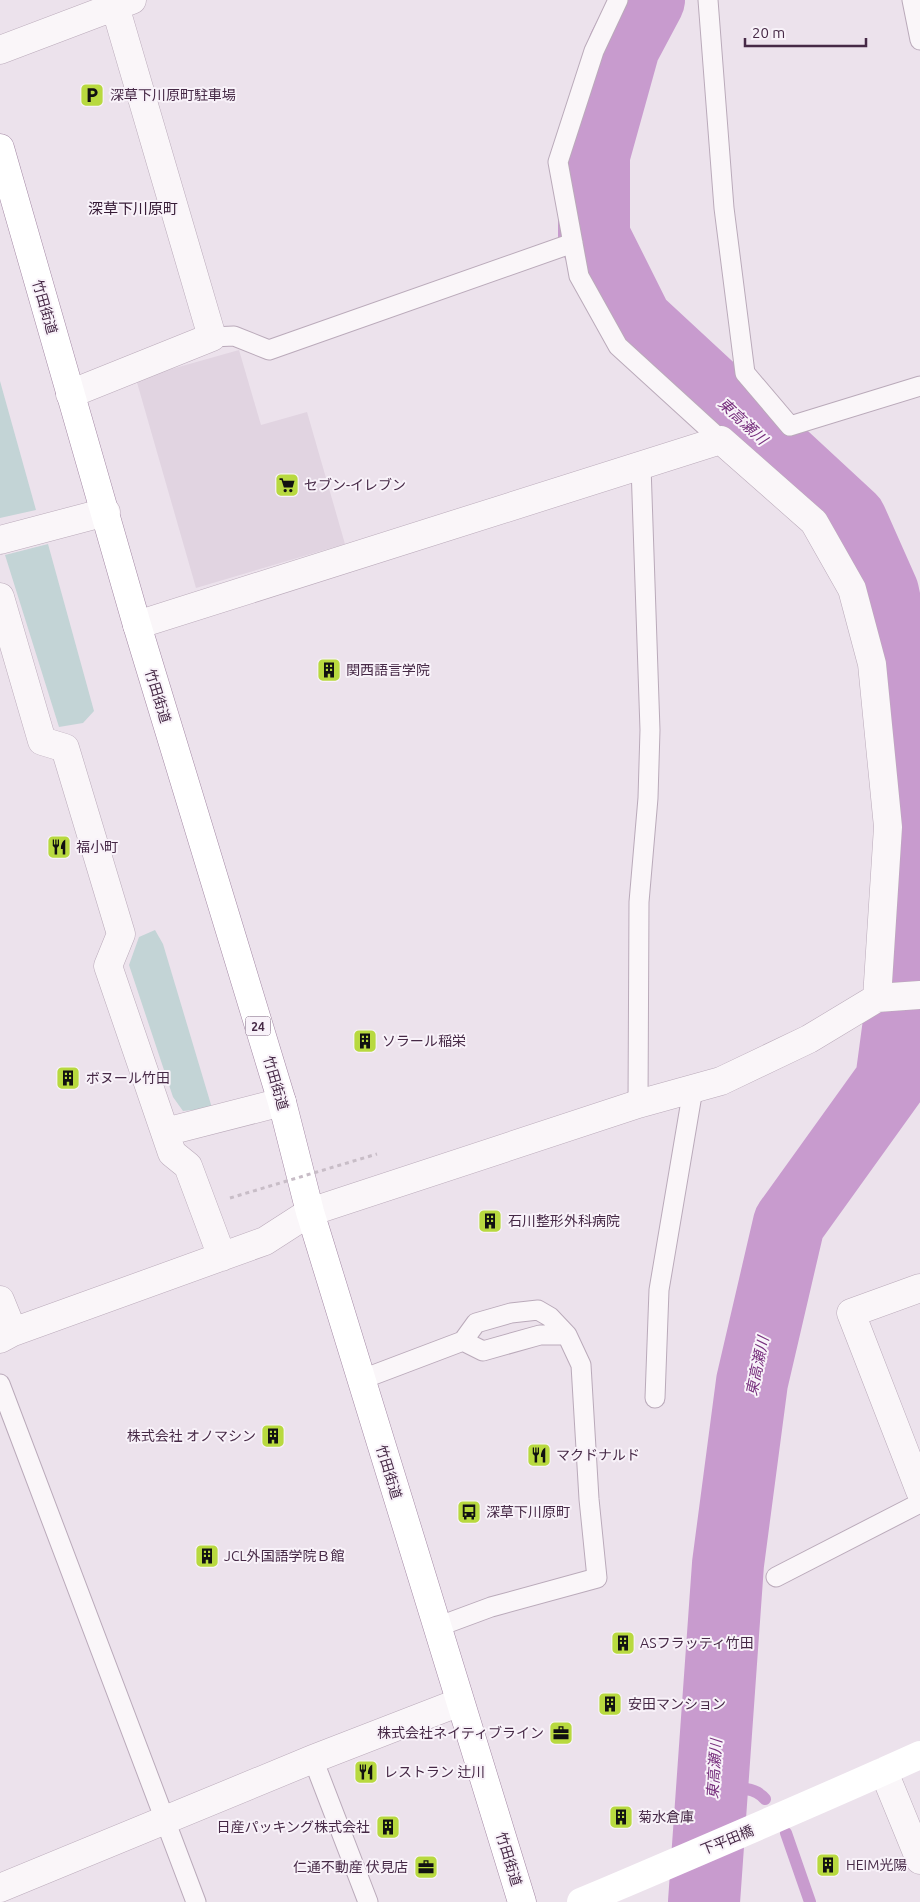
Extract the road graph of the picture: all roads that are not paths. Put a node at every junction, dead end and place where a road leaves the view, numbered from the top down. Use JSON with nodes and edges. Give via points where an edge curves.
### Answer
{"nodes":[{"id":1,"x":618,"y":0,"type":"edge"},
{"id":2,"x":708,"y":0,"type":"edge"},
{"id":3,"x":912,"y":0,"type":"edge"},
{"id":4,"x":123,"y":3,"type":"edge"},
{"id":5,"x":920,"y":40,"type":"edge"},
{"id":6,"x":0,"y":50,"type":"edge"},
{"id":7,"x":0,"y":148,"type":"edge"},
{"id":8,"x":573,"y":243,"type":"junction"},
{"id":9,"x":212,"y":337,"type":"junction"},
{"id":10,"x":920,"y":386,"type":"edge"},
{"id":11,"x":70,"y":394,"type":"junction"},
{"id":12,"x":721,"y":440,"type":"junction"},
{"id":13,"x":641,"y":466,"type":"junction"},
{"id":14,"x":106,"y":512,"type":"junction"},
{"id":15,"x":0,"y":540,"type":"edge"},
{"id":16,"x":0,"y":597,"type":"edge"},
{"id":17,"x":137,"y":625,"type":"junction"},
{"id":18,"x":920,"y":995,"type":"edge"},
{"id":19,"x":877,"y":998,"type":"junction"},
{"id":20,"x":693,"y":1089,"type":"junction"},
{"id":21,"x":282,"y":1102,"type":"junction"},
{"id":22,"x":638,"y":1104,"type":"junction"},
{"id":23,"x":165,"y":1132,"type":"junction"},
{"id":24,"x":310,"y":1212,"type":"junction"},
{"id":25,"x":222,"y":1257,"type":"junction"},
{"id":26,"x":920,"y":1288,"type":"edge"},
{"id":27,"x":0,"y":1300,"type":"edge"},
{"id":28,"x":6,"y":1335,"type":"edge"},
{"id":29,"x":567,"y":1335,"type":"junction"},
{"id":30,"x":463,"y":1341,"type":"junction"},
{"id":31,"x":360,"y":1380,"type":"junction"},
{"id":32,"x":0,"y":1384,"type":"edge"},
{"id":33,"x":655,"y":1398,"type":"dead end"},
{"id":34,"x":920,"y":1491,"type":"edge"},
{"id":35,"x":920,"y":1503,"type":"edge"},
{"id":36,"x":776,"y":1577,"type":"dead end"},
{"id":37,"x":436,"y":1627,"type":"junction"},
{"id":38,"x":460,"y":1702,"type":"junction"},
{"id":39,"x":920,"y":1756,"type":"edge"},
{"id":40,"x":313,"y":1759,"type":"junction"},
{"id":41,"x":884,"y":1772,"type":"junction"},
{"id":42,"x":166,"y":1819,"type":"junction"},
{"id":43,"x":920,"y":1860,"type":"edge"},
{"id":44,"x":0,"y":1888,"type":"edge"},
{"id":45,"x":196,"y":1902,"type":"edge"},
{"id":46,"x":368,"y":1902,"type":"edge"},
{"id":47,"x":522,"y":1902,"type":"edge"},
{"id":48,"x":581,"y":1902,"type":"edge"}],
"edges":[{"from":1,"to":8,"type":"lane","via":[[594,51],[558,162]]},
{"from":2,"to":10,"type":"lane","via":[[724,208],[745,373],[790,426]]},
{"from":3,"to":5,"type":"lane"},
{"from":4,"to":6,"type":"street"},
{"from":4,"to":9,"type":"street"},
{"from":7,"to":11,"type":"main road","name":"竹田街道","number":"24"},
{"from":8,"to":9,"type":"lane","via":[[269,350],[234,336]]},
{"from":8,"to":12,"type":"lane","via":[[579,276],[618,346]]},
{"from":9,"to":11,"type":"street"},
{"from":11,"to":14,"type":"main road","name":"竹田街道","number":"24"},
{"from":12,"to":13,"type":"street"},
{"from":12,"to":19,"type":"street","via":[[814,522],[852,589],[872,664],[888,827]]},
{"from":13,"to":17,"type":"street"},
{"from":13,"to":22,"type":"lane","via":[[650,730],[639,902]]},
{"from":14,"to":15,"type":"street"},
{"from":14,"to":17,"type":"main road","name":"竹田街道","number":"24"},
{"from":16,"to":23,"type":"street","via":[[42,741],[65,748],[121,934],[108,966]]},
{"from":17,"to":21,"type":"main road","name":"竹田街道","number":"24"},
{"from":18,"to":19,"type":"street"},
{"from":19,"to":20,"type":"street","via":[[809,1039],[721,1081]]},
{"from":20,"to":22,"type":"street"},
{"from":20,"to":33,"type":"lane","via":[[659,1290]]},
{"from":21,"to":23,"type":"street"},
{"from":21,"to":24,"type":"main road","name":"竹田街道","number":"24"},
{"from":22,"to":24,"type":"street"},
{"from":23,"to":25,"type":"street","via":[[172,1153],[188,1166]]},
{"from":24,"to":25,"type":"street","via":[[265,1241]]},
{"from":24,"to":31,"type":"main road","name":"竹田街道","number":"24"},
{"from":25,"to":28,"type":"street"},
{"from":26,"to":34,"type":"street","via":[[851,1313]]},
{"from":27,"to":28,"type":"street"},
{"from":29,"to":30,"type":"lane","via":[[540,1335],[484,1351]]},
{"from":29,"to":30,"type":"lane","via":[[550,1317],[538,1310],[511,1313],[476,1323]]},
{"from":29,"to":37,"type":"lane","via":[[581,1365],[597,1578],[491,1607]]},
{"from":30,"to":31,"type":"lane"},
{"from":31,"to":37,"type":"main road","name":"竹田街道","number":"24"},
{"from":32,"to":42,"type":"lane"},
{"from":35,"to":36,"type":"lane"},
{"from":37,"to":38,"type":"main road","name":"竹田街道","number":"24"},
{"from":38,"to":40,"type":"street"},
{"from":38,"to":47,"type":"main road","name":"竹田街道","number":"24"},
{"from":39,"to":41,"type":"main road","name":"下平田橋"},
{"from":40,"to":42,"type":"street"},
{"from":40,"to":46,"type":"lane"},
{"from":41,"to":43,"type":"street"},
{"from":41,"to":48,"type":"main road","name":"下平田橋"},
{"from":42,"to":44,"type":"street"},
{"from":42,"to":45,"type":"lane"}]}
